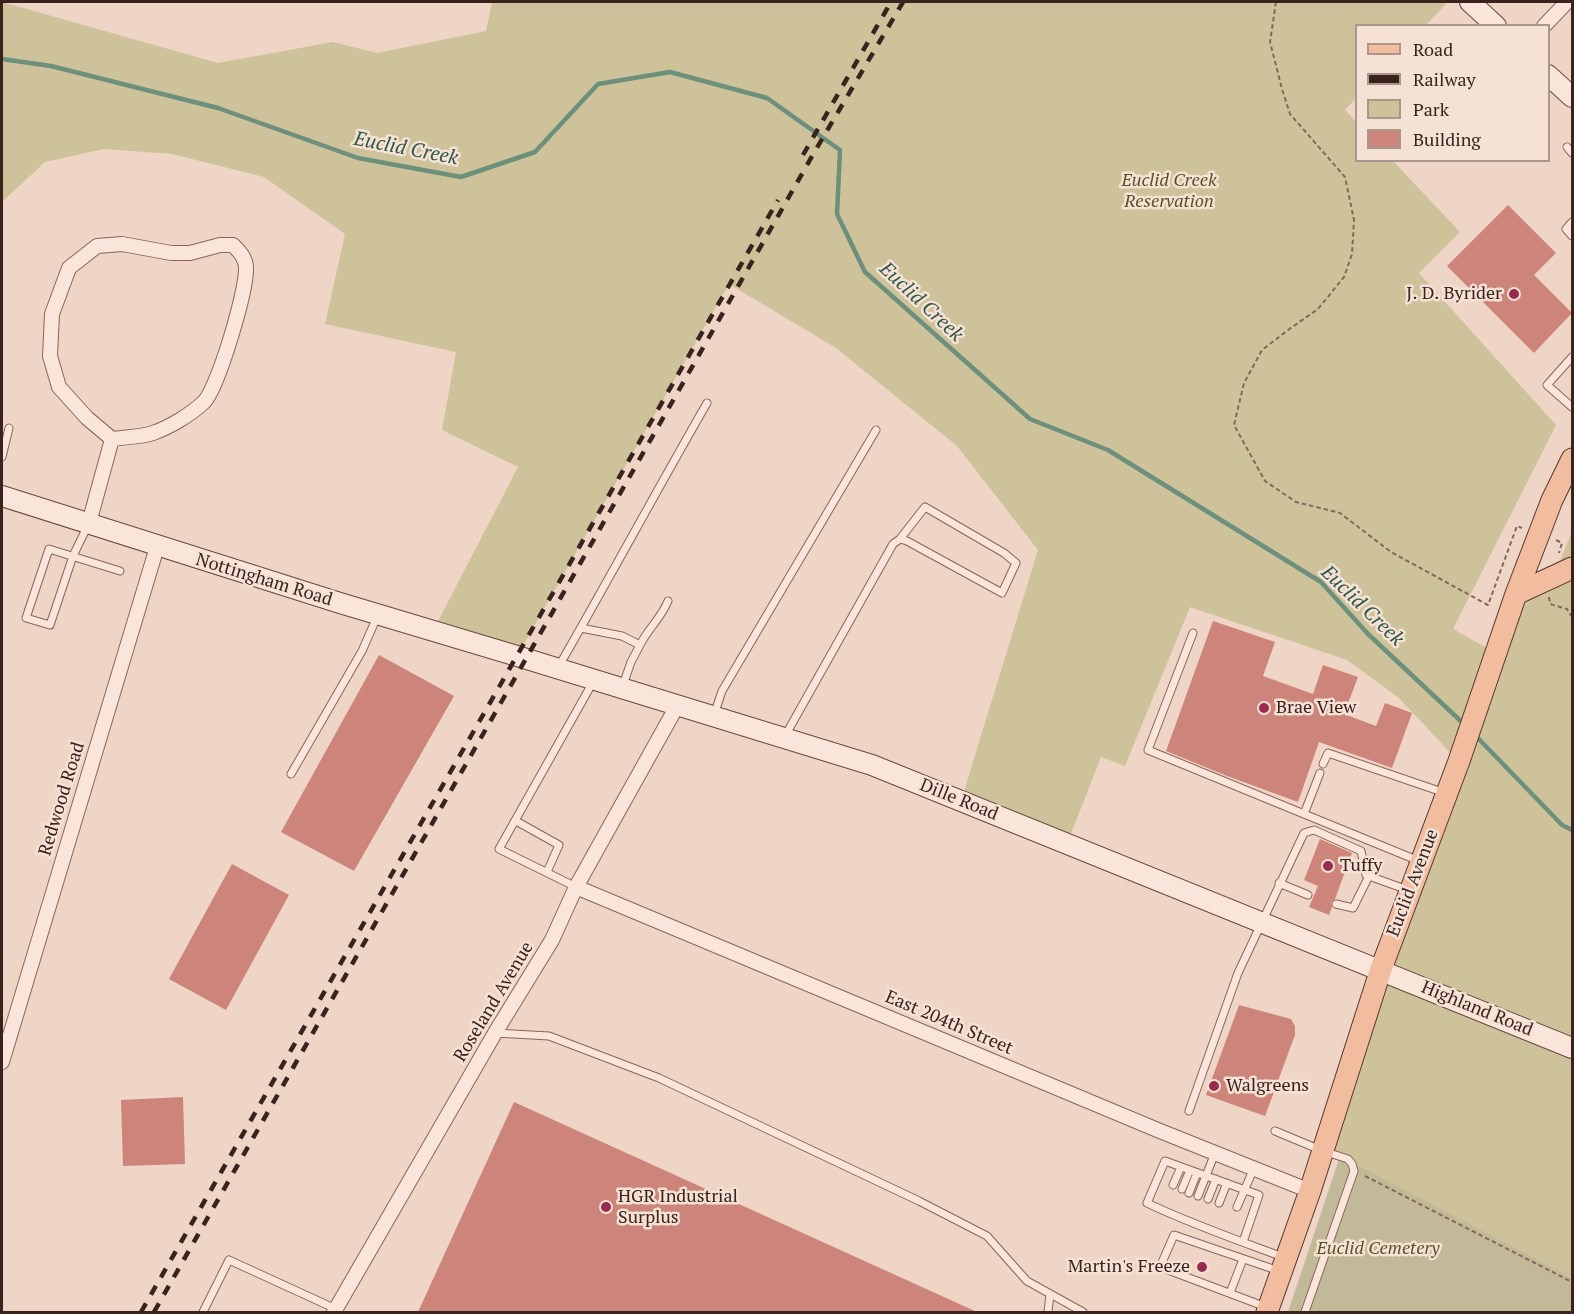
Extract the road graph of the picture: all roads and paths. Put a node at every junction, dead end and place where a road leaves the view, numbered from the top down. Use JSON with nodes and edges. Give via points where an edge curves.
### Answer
{"nodes":[{"id":1,"x":1276,"y":2,"type":"edge"},
{"id":2,"x":1470,"y":2,"type":"edge"},
{"id":3,"x":1567,"y":2,"type":"edge"},
{"id":4,"x":1494,"y":24,"type":"edge"},
{"id":5,"x":1546,"y":24,"type":"edge"},
{"id":6,"x":1550,"y":77,"type":"edge"},
{"id":7,"x":1572,"y":97,"type":"edge"},
{"id":8,"x":1572,"y":222,"type":"edge"},
{"id":9,"x":1572,"y":236,"type":"edge"},
{"id":10,"x":1572,"y":357,"type":"edge"},
{"id":11,"x":707,"y":403,"type":"dead end"},
{"id":12,"x":1572,"y":407,"type":"edge"},
{"id":13,"x":9,"y":428,"type":"dead end"},
{"id":14,"x":876,"y":430,"type":"dead end"},
{"id":15,"x":112,"y":438,"type":"junction"},
{"id":16,"x":2,"y":457,"type":"edge"},
{"id":17,"x":1572,"y":459,"type":"edge"},
{"id":18,"x":2,"y":496,"type":"edge"},
{"id":19,"x":89,"y":523,"type":"junction"},
{"id":20,"x":1521,"y":528,"type":"dead end"},
{"id":21,"x":900,"y":539,"type":"junction"},
{"id":22,"x":1557,"y":541,"type":"dead end"},
{"id":23,"x":157,"y":547,"type":"junction"},
{"id":24,"x":1559,"y":552,"type":"dead end"},
{"id":25,"x":73,"y":556,"type":"junction"},
{"id":26,"x":1572,"y":568,"type":"edge"},
{"id":27,"x":120,"y":571,"type":"dead end"},
{"id":28,"x":1516,"y":594,"type":"junction"},
{"id":29,"x":668,"y":601,"type":"dead end"},
{"id":30,"x":1548,"y":602,"type":"dead end"},
{"id":31,"x":378,"y":615,"type":"junction"},
{"id":32,"x":1572,"y":617,"type":"edge"},
{"id":33,"x":581,"y":628,"type":"junction"},
{"id":34,"x":1192,"y":633,"type":"dead end"},
{"id":35,"x":640,"y":645,"type":"junction"},
{"id":36,"x":527,"y":660,"type":"joint"},
{"id":37,"x":558,"y":668,"type":"junction"},
{"id":38,"x":594,"y":680,"type":"junction"},
{"id":39,"x":622,"y":689,"type":"junction"},
{"id":40,"x":677,"y":706,"type":"junction"},
{"id":41,"x":713,"y":717,"type":"junction"},
{"id":42,"x":784,"y":739,"type":"junction"},
{"id":43,"x":1323,"y":764,"type":"dead end"},
{"id":44,"x":1320,"y":773,"type":"dead end"},
{"id":45,"x":291,"y":774,"type":"dead end"},
{"id":46,"x":1447,"y":794,"type":"junction"},
{"id":47,"x":1304,"y":814,"type":"junction"},
{"id":48,"x":516,"y":821,"type":"junction"},
{"id":49,"x":1422,"y":862,"type":"junction"},
{"id":50,"x":547,"y":872,"type":"junction"},
{"id":51,"x":1369,"y":876,"type":"junction"},
{"id":52,"x":1280,"y":883,"type":"junction"},
{"id":53,"x":576,"y":887,"type":"junction"},
{"id":54,"x":1410,"y":891,"type":"junction"},
{"id":55,"x":1308,"y":895,"type":"dead end"},
{"id":56,"x":1336,"y":904,"type":"dead end"},
{"id":57,"x":1261,"y":921,"type":"junction"},
{"id":58,"x":1381,"y":969,"type":"junction"},
{"id":59,"x":495,"y":1033,"type":"junction"},
{"id":60,"x":1572,"y":1048,"type":"edge"},
{"id":61,"x":2,"y":1062,"type":"edge"},
{"id":62,"x":1189,"y":1111,"type":"dead end"},
{"id":63,"x":1275,"y":1131,"type":"dead end"},
{"id":64,"x":1323,"y":1151,"type":"junction"},
{"id":65,"x":1215,"y":1153,"type":"junction"},
{"id":66,"x":1181,"y":1167,"type":"junction"},
{"id":67,"x":1254,"y":1168,"type":"junction"},
{"id":68,"x":1194,"y":1171,"type":"junction"},
{"id":69,"x":1354,"y":1171,"type":"junction"},
{"id":70,"x":1206,"y":1176,"type":"junction"},
{"id":71,"x":1216,"y":1179,"type":"junction"},
{"id":72,"x":1227,"y":1183,"type":"junction"},
{"id":73,"x":1173,"y":1185,"type":"dead end"},
{"id":74,"x":1244,"y":1190,"type":"junction"},
{"id":75,"x":1185,"y":1191,"type":"dead end"},
{"id":76,"x":1310,"y":1191,"type":"junction"},
{"id":77,"x":1198,"y":1196,"type":"dead end"},
{"id":78,"x":1208,"y":1199,"type":"dead end"},
{"id":79,"x":1165,"y":1202,"type":"dead end"},
{"id":80,"x":1219,"y":1203,"type":"dead end"},
{"id":81,"x":1237,"y":1207,"type":"dead end"},
{"id":82,"x":1161,"y":1210,"type":"junction"},
{"id":83,"x":1243,"y":1242,"type":"junction"},
{"id":84,"x":1243,"y":1259,"type":"junction"},
{"id":85,"x":1283,"y":1265,"type":"junction"},
{"id":86,"x":1572,"y":1282,"type":"edge"},
{"id":87,"x":1230,"y":1293,"type":"junction"},
{"id":88,"x":1050,"y":1294,"type":"junction"},
{"id":89,"x":1268,"y":1310,"type":"edge"},
{"id":90,"x":335,"y":1311,"type":"edge"},
{"id":91,"x":203,"y":1312,"type":"edge"},
{"id":92,"x":1048,"y":1312,"type":"edge"},
{"id":93,"x":1083,"y":1312,"type":"edge"},
{"id":94,"x":1305,"y":1312,"type":"edge"}],
"edges":[{"from":1,"to":20,"type":"path","via":[[1270,42],[1282,89],[1290,114],[1345,177],[1354,220],[1352,254],[1344,277],[1318,309],[1262,350],[1244,383],[1234,425],[1264,481],[1296,502],[1340,513],[1391,552],[1488,605],[1516,526]]},
{"from":2,"to":4,"type":"street"},
{"from":3,"to":5,"type":"street"},
{"from":6,"to":7,"type":"street"},
{"from":8,"to":9,"type":"lane","via":[[1566,229]]},
{"from":10,"to":12,"type":"lane","via":[[1547,385]]},
{"from":11,"to":33,"type":"lane"},
{"from":13,"to":16,"type":"lane"},
{"from":14,"to":41,"type":"lane","via":[[722,691]]},
{"from":15,"to":15,"type":"street","via":[[59,387],[50,356],[52,314],[69,268],[97,246],[122,244],[190,253],[233,245],[246,267],[242,295],[220,369],[205,401],[152,434]]},
{"from":15,"to":19,"type":"street"},
{"from":17,"to":28,"type":"main road","name":"Euclid Avenue","via":[[1551,500]]},
{"from":18,"to":19,"type":"street","name":"Nottingham Road"},
{"from":19,"to":23,"type":"street","name":"Nottingham Road"},
{"from":19,"to":25,"type":"lane"},
{"from":21,"to":21,"type":"lane","via":[[1002,593],[1016,563],[925,507]]},
{"from":21,"to":42,"type":"lane","via":[[892,544]]},
{"from":22,"to":24,"type":"path","via":[[1562,543]]},
{"from":23,"to":31,"type":"street","name":"Nottingham Road"},
{"from":23,"to":61,"type":"street","name":"Redwood Road"},
{"from":25,"to":25,"type":"lane","via":[[50,625],[26,618],[49,549]]},
{"from":25,"to":27,"type":"lane"},
{"from":26,"to":28,"type":"main road"},
{"from":28,"to":46,"type":"main road","name":"Euclid Avenue"},
{"from":29,"to":35,"type":"lane","via":[[661,618]]},
{"from":30,"to":32,"type":"path","via":[[1567,609]]},
{"from":31,"to":36,"type":"street","name":"Nottingham Road"},
{"from":31,"to":45,"type":"lane","via":[[362,651]]},
{"from":33,"to":35,"type":"lane","via":[[622,636]]},
{"from":33,"to":37,"type":"lane"},
{"from":34,"to":47,"type":"lane","via":[[1148,750]]},
{"from":35,"to":39,"type":"lane"},
{"from":36,"to":37,"type":"street","name":"Dille Road"},
{"from":37,"to":38,"type":"street","name":"Dille Road"},
{"from":38,"to":39,"type":"street","name":"Dille Road"},
{"from":38,"to":48,"type":"lane"},
{"from":39,"to":40,"type":"street","name":"Dille Road"},
{"from":40,"to":41,"type":"street","name":"Dille Road"},
{"from":40,"to":53,"type":"street","name":"Roseland Avenue"},
{"from":41,"to":42,"type":"street","name":"Dille Road"},
{"from":42,"to":57,"type":"street","name":"Dille Road","via":[[872,765]]},
{"from":43,"to":46,"type":"lane","via":[[1328,753]]},
{"from":44,"to":47,"type":"lane"},
{"from":46,"to":49,"type":"main road","name":"Euclid Avenue"},
{"from":47,"to":49,"type":"lane"},
{"from":48,"to":50,"type":"lane","via":[[559,845]]},
{"from":48,"to":50,"type":"lane","via":[[499,849]]},
{"from":49,"to":54,"type":"main road","name":"Euclid Avenue"},
{"from":50,"to":53,"type":"lane"},
{"from":51,"to":52,"type":"lane","via":[[1361,851],[1309,830]]},
{"from":51,"to":54,"type":"lane"},
{"from":51,"to":56,"type":"lane","via":[[1353,908]]},
{"from":52,"to":55,"type":"lane"},
{"from":52,"to":57,"type":"lane"},
{"from":53,"to":59,"type":"street","name":"Roseland Avenue","via":[[552,940]]},
{"from":53,"to":65,"type":"street","name":"East 204th Street"},
{"from":54,"to":58,"type":"main road","name":"Euclid Avenue"},
{"from":57,"to":58,"type":"street","name":"Dille Road"},
{"from":57,"to":62,"type":"lane","via":[[1238,973]]},
{"from":58,"to":60,"type":"street","name":"Highland Road"},
{"from":58,"to":64,"type":"main road","name":"Euclid Avenue"},
{"from":59,"to":88,"type":"lane","via":[[549,1036],[659,1078],[789,1139],[987,1236],[1027,1281]]},
{"from":59,"to":90,"type":"street","name":"Roseland Avenue"},
{"from":63,"to":64,"type":"lane"},
{"from":64,"to":69,"type":"lane","via":[[1348,1159]]},
{"from":64,"to":76,"type":"main road","name":"Euclid Avenue"},
{"from":65,"to":67,"type":"street","name":"East 204th Street"},
{"from":65,"to":70,"type":"lane"},
{"from":66,"to":68,"type":"lane"},
{"from":66,"to":73,"type":"lane"},
{"from":66,"to":82,"type":"lane","via":[[1165,1161],[1147,1203]]},
{"from":67,"to":74,"type":"lane"},
{"from":67,"to":76,"type":"street","name":"East 204th Street"},
{"from":68,"to":70,"type":"lane"},
{"from":68,"to":75,"type":"lane"},
{"from":69,"to":86,"type":"path"},
{"from":69,"to":94,"type":"lane"},
{"from":70,"to":71,"type":"lane"},
{"from":70,"to":77,"type":"lane"},
{"from":71,"to":72,"type":"lane"},
{"from":71,"to":78,"type":"lane"},
{"from":72,"to":74,"type":"lane"},
{"from":72,"to":80,"type":"lane"},
{"from":74,"to":81,"type":"lane"},
{"from":74,"to":83,"type":"lane","via":[[1259,1195]]},
{"from":76,"to":85,"type":"main road","name":"Euclid Avenue"},
{"from":79,"to":82,"type":"lane"},
{"from":82,"to":83,"type":"lane","via":[[1173,1210]]},
{"from":83,"to":85,"type":"lane"},
{"from":84,"to":85,"type":"lane"},
{"from":84,"to":87,"type":"lane"},
{"from":84,"to":87,"type":"lane","via":[[1174,1235],[1160,1266]]},
{"from":85,"to":89,"type":"main road","name":"Euclid Avenue"},
{"from":87,"to":89,"type":"lane"},
{"from":88,"to":92,"type":"lane"},
{"from":88,"to":93,"type":"lane"},
{"from":90,"to":91,"type":"lane","via":[[229,1260]]}]}
